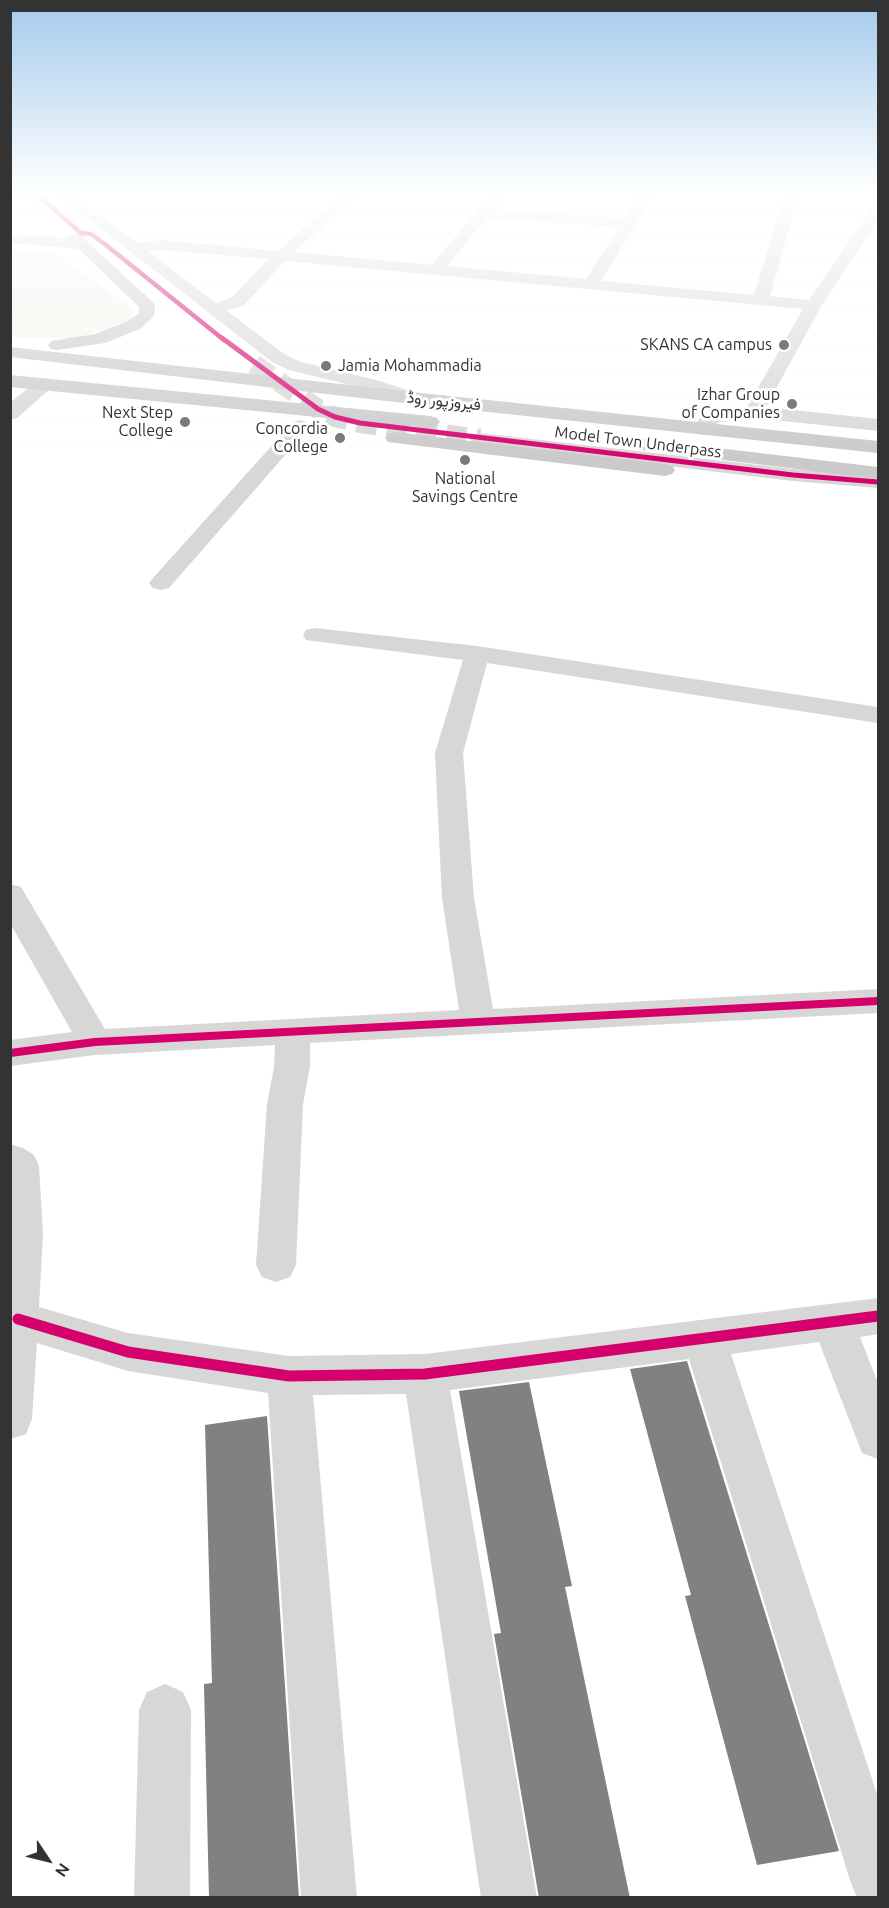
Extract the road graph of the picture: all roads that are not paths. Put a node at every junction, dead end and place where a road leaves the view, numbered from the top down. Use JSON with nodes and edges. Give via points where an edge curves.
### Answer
{"nodes":[{"id":1,"x":124,"y":282,"type":"edge"},
{"id":2,"x":152,"y":282,"type":"edge"},
{"id":3,"x":180,"y":282,"type":"edge"},
{"id":4,"x":256,"y":282,"type":"edge"},
{"id":5,"x":557,"y":282,"type":"edge"},
{"id":6,"x":592,"y":282,"type":"edge"},
{"id":7,"x":766,"y":282,"type":"edge"},
{"id":8,"x":829,"y":282,"type":"edge"},
{"id":9,"x":590,"y":285,"type":"junction"},
{"id":10,"x":761,"y":299,"type":"junction"},
{"id":11,"x":814,"y":304,"type":"junction"},
{"id":12,"x":215,"y":308,"type":"junction"},
{"id":13,"x":10,"y":345,"type":"edge"},
{"id":14,"x":10,"y":352,"type":"edge"},
{"id":15,"x":254,"y":364,"type":"tunnel mouth"},
{"id":16,"x":10,"y":381,"type":"edge"},
{"id":17,"x":38,"y":389,"type":"junction"},
{"id":18,"x":10,"y":392,"type":"edge"},
{"id":19,"x":412,"y":398,"type":"junction"},
{"id":20,"x":754,"y":412,"type":"junction"},
{"id":21,"x":10,"y":414,"type":"edge"},
{"id":22,"x":879,"y":425,"type":"edge"},
{"id":23,"x":300,"y":426,"type":"junction"},
{"id":24,"x":703,"y":429,"type":"junction"},
{"id":25,"x":480,"y":439,"type":"tunnel mouth"},
{"id":26,"x":879,"y":447,"type":"edge"},
{"id":27,"x":879,"y":472,"type":"edge"},
{"id":28,"x":793,"y":475,"type":"junction"},
{"id":29,"x":879,"y":482,"type":"edge"},
{"id":30,"x":879,"y":488,"type":"edge"},
{"id":31,"x":879,"y":494,"type":"edge"},
{"id":32,"x":161,"y":582,"type":"dead end"},
{"id":33,"x":315,"y":634,"type":"dead end"},
{"id":34,"x":477,"y":654,"type":"junction"},
{"id":35,"x":879,"y":716,"type":"edge"},
{"id":36,"x":10,"y":894,"type":"edge"},
{"id":37,"x":879,"y":1001,"type":"edge"},
{"id":38,"x":477,"y":1023,"type":"junction"},
{"id":39,"x":293,"y":1033,"type":"junction"},
{"id":40,"x":95,"y":1042,"type":"junction"},
{"id":41,"x":10,"y":1053,"type":"edge"},
{"id":42,"x":10,"y":1159,"type":"edge"},
{"id":43,"x":17,"y":1235,"type":"edge"},
{"id":44,"x":276,"y":1265,"type":"dead end"},
{"id":45,"x":879,"y":1316,"type":"edge"},
{"id":46,"x":18,"y":1319,"type":"junction"},
{"id":47,"x":833,"y":1322,"type":"junction"},
{"id":48,"x":705,"y":1340,"type":"junction"},
{"id":49,"x":425,"y":1374,"type":"junction"},
{"id":50,"x":289,"y":1376,"type":"junction"},
{"id":51,"x":10,"y":1419,"type":"edge"},
{"id":52,"x":879,"y":1438,"type":"edge"},
{"id":53,"x":165,"y":1710,"type":"dead end"},
{"id":54,"x":879,"y":1880,"type":"edge"},
{"id":55,"x":162,"y":1898,"type":"edge"},
{"id":56,"x":329,"y":1898,"type":"edge"},
{"id":57,"x":509,"y":1898,"type":"edge"}],
"edges":[{"from":1,"to":13,"type":"main road","via":[[147,306],[146,316],[134,325],[78,343]]},
{"from":2,"to":15,"type":"street"},
{"from":3,"to":12,"type":"street"},
{"from":4,"to":12,"type":"street","via":[[237,302]]},
{"from":5,"to":9,"type":"street"},
{"from":6,"to":9,"type":"street"},
{"from":7,"to":10,"type":"street"},
{"from":8,"to":11,"type":"street"},
{"from":9,"to":10,"type":"street"},
{"from":10,"to":11,"type":"street"},
{"from":11,"to":20,"type":"street"},
{"from":12,"to":19,"type":"street","via":[[286,362]]},
{"from":14,"to":19,"type":"main road","name":"فیروزپور روڈ"},
{"from":16,"to":17,"type":"main road","name":"فیروزپور روڈ"},
{"from":17,"to":18,"type":"street"},
{"from":17,"to":21,"type":"street"},
{"from":17,"to":23,"type":"main road","name":"فیروزپور روڈ"},
{"from":17,"to":27,"type":"main road","name":"فیروزپور روڈ","via":[[506,430]]},
{"from":19,"to":24,"type":"main road","name":"فیروزپور روڈ"},
{"from":20,"to":22,"type":"street"},
{"from":20,"to":24,"type":"street","via":[[716,417],[705,422]]},
{"from":23,"to":31,"type":"main road","name":"فیروزپور روڈ"},
{"from":23,"to":32,"type":"street"},
{"from":24,"to":26,"type":"main road","name":"فیروزپور روڈ"},
{"from":25,"to":28,"type":"street","name":"Model Town Underpass"},
{"from":28,"to":29,"type":"street"},
{"from":28,"to":30,"type":"street"},
{"from":33,"to":34,"type":"street"},
{"from":34,"to":35,"type":"street"},
{"from":34,"to":38,"type":"street","via":[[449,753],[458,898]]},
{"from":36,"to":40,"type":"street"},
{"from":37,"to":38,"type":"street"},
{"from":38,"to":39,"type":"street"},
{"from":39,"to":40,"type":"street"},
{"from":39,"to":44,"type":"street"},
{"from":40,"to":41,"type":"street"},
{"from":42,"to":43,"type":"street","via":[[20,1166]]},
{"from":43,"to":46,"type":"street"},
{"from":45,"to":47,"type":"street"},
{"from":46,"to":50,"type":"street","via":[[128,1352]]},
{"from":46,"to":51,"type":"street"},
{"from":47,"to":48,"type":"street"},
{"from":47,"to":52,"type":"street"},
{"from":48,"to":49,"type":"street"},
{"from":48,"to":54,"type":"street"},
{"from":49,"to":50,"type":"street"},
{"from":49,"to":57,"type":"street"},
{"from":50,"to":56,"type":"street"},
{"from":53,"to":55,"type":"street"}]}
